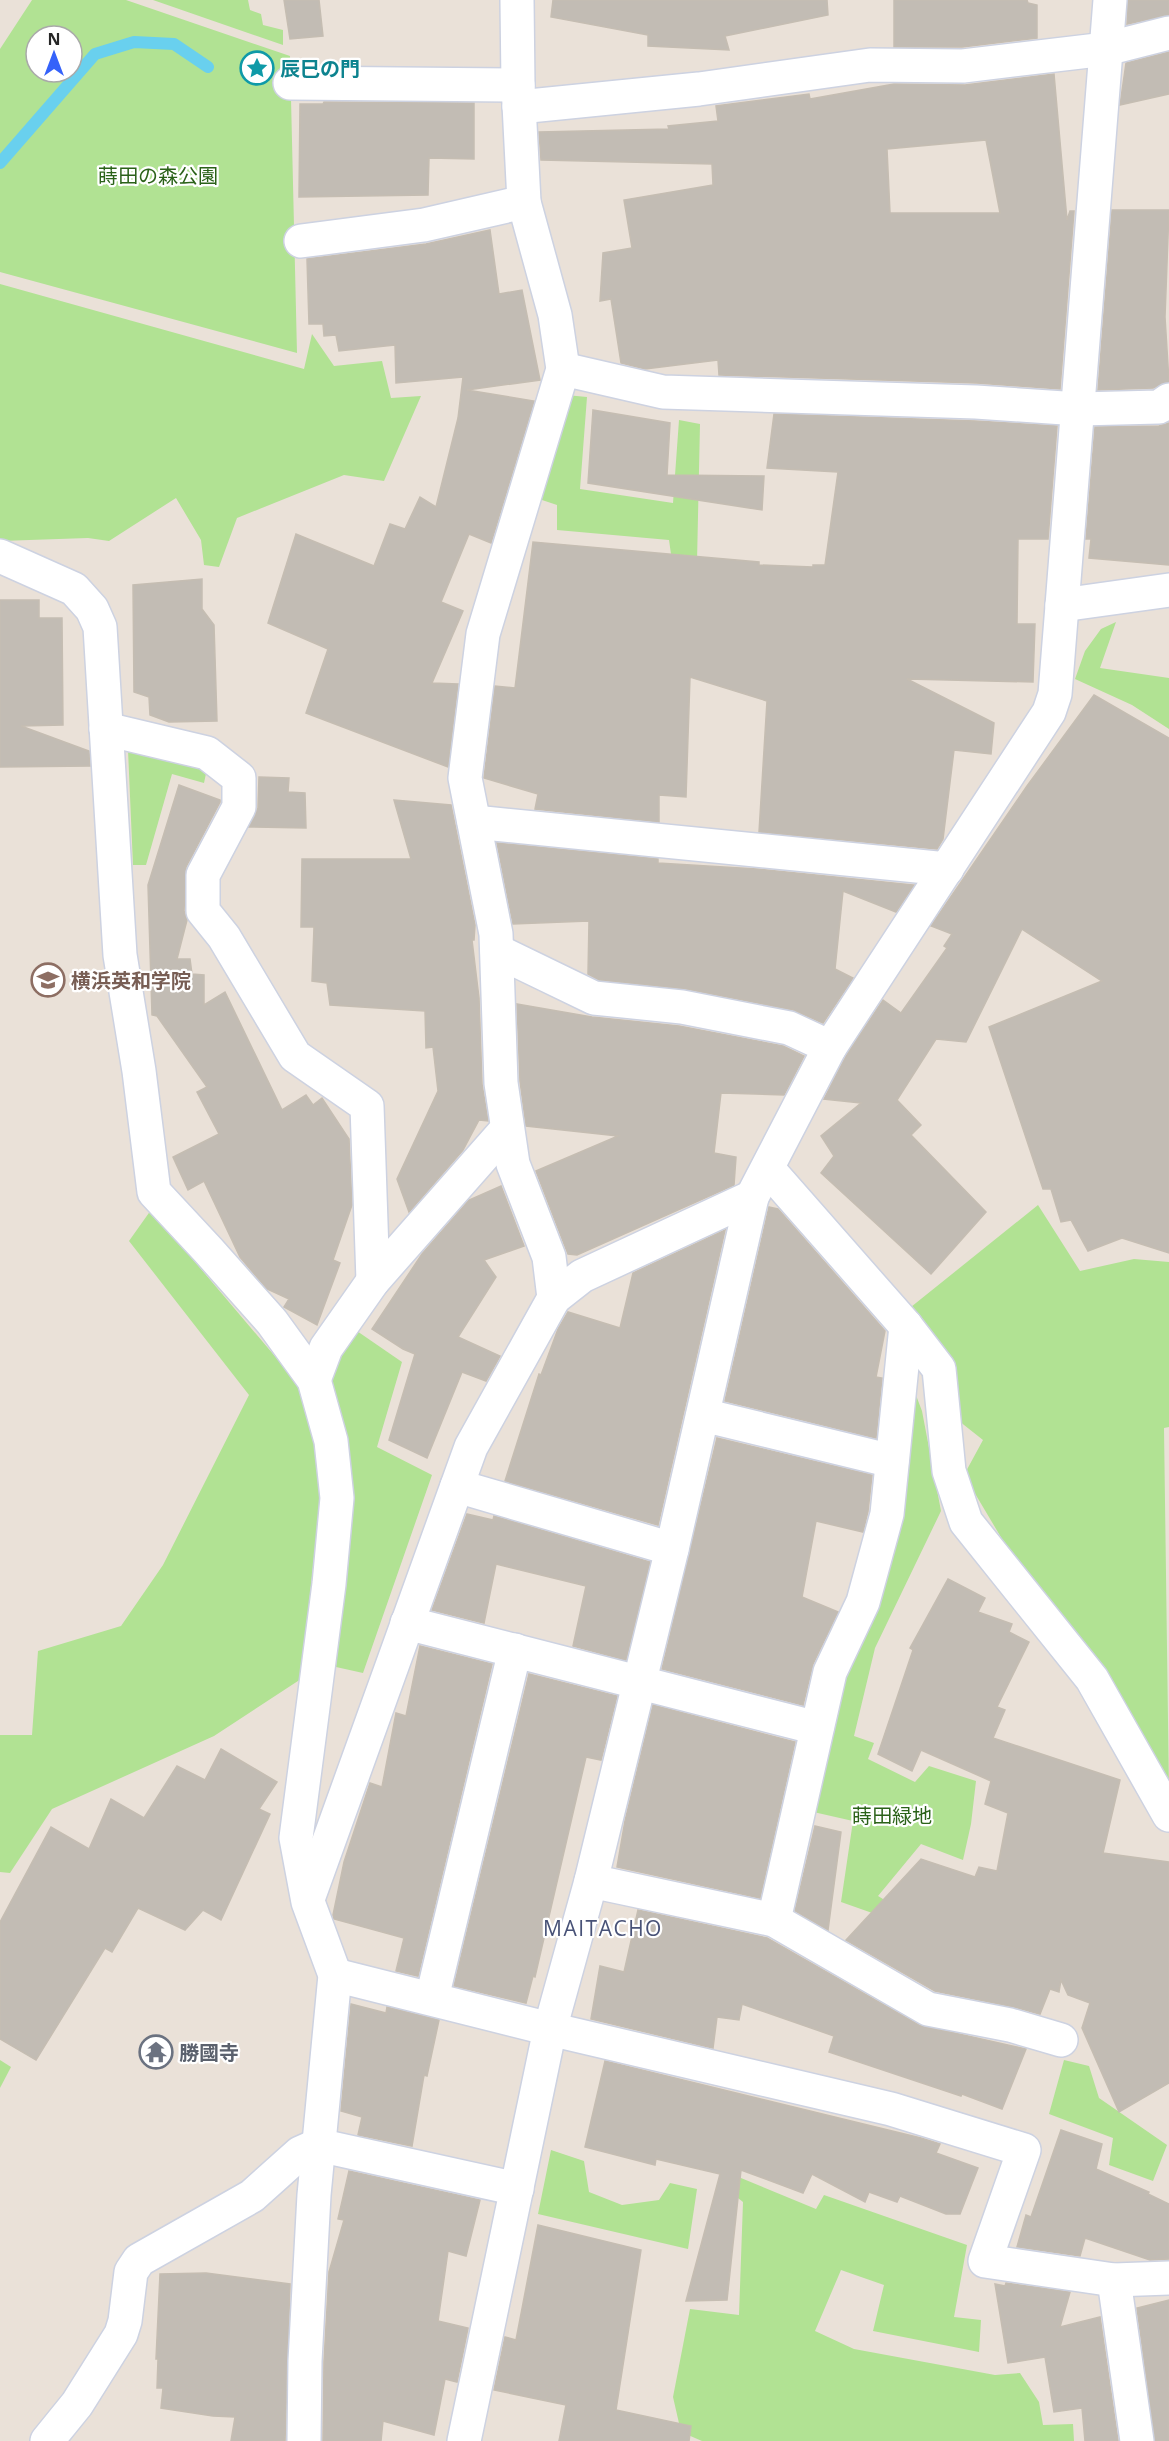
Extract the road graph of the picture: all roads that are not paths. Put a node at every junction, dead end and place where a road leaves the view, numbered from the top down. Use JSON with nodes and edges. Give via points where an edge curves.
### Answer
{"nodes":[{"id":1,"x":517,"y":0,"type":"edge"},
{"id":2,"x":1110,"y":0,"type":"edge"},
{"id":3,"x":1169,"y":33,"type":"edge"},
{"id":4,"x":1106,"y":49,"type":"junction"},
{"id":5,"x":290,"y":83,"type":"dead end"},
{"id":6,"x":518,"y":96,"type":"junction"},
{"id":7,"x":524,"y":201,"type":"junction"},
{"id":8,"x":301,"y":241,"type":"dead end"},
{"id":9,"x":562,"y":369,"type":"junction"},
{"id":10,"x":1169,"y":400,"type":"edge"},
{"id":11,"x":1079,"y":408,"type":"junction"},
{"id":12,"x":0,"y":556,"type":"edge"},
{"id":13,"x":1169,"y":590,"type":"edge"},
{"id":14,"x":1062,"y":605,"type":"junction"},
{"id":15,"x":106,"y":729,"type":"junction"},
{"id":16,"x":474,"y":822,"type":"junction"},
{"id":17,"x":947,"y":869,"type":"junction"},
{"id":18,"x":497,"y":951,"type":"junction"},
{"id":19,"x":830,"y":1047,"type":"junction"},
{"id":20,"x":507,"y":1129,"type":"junction"},
{"id":21,"x":768,"y":1169,"type":"junction"},
{"id":22,"x":752,"y":1197,"type":"junction"},
{"id":23,"x":373,"y":1281,"type":"junction"},
{"id":24,"x":554,"y":1298,"type":"junction"},
{"id":25,"x":906,"y":1326,"type":"junction"},
{"id":26,"x":314,"y":1380,"type":"junction"},
{"id":27,"x":703,"y":1415,"type":"junction"},
{"id":28,"x":892,"y":1461,"type":"junction"},
{"id":29,"x":457,"y":1486,"type":"junction"},
{"id":30,"x":672,"y":1549,"type":"junction"},
{"id":31,"x":407,"y":1623,"type":"junction"},
{"id":32,"x":515,"y":1650,"type":"junction"},
{"id":33,"x":639,"y":1683,"type":"junction"},
{"id":34,"x":817,"y":1728,"type":"junction"},
{"id":35,"x":1169,"y":1815,"type":"edge"},
{"id":36,"x":591,"y":1881,"type":"junction"},
{"id":37,"x":308,"y":1902,"type":"junction"},
{"id":38,"x":774,"y":1920,"type":"junction"},
{"id":39,"x":335,"y":1975,"type":"junction"},
{"id":40,"x":432,"y":1998,"type":"junction"},
{"id":41,"x":550,"y":2029,"type":"junction"},
{"id":42,"x":1061,"y":2040,"type":"dead end"},
{"id":43,"x":318,"y":2145,"type":"junction"},
{"id":44,"x":517,"y":2189,"type":"junction"},
{"id":45,"x":1169,"y":2278,"type":"edge"},
{"id":46,"x":1114,"y":2280,"type":"junction"},
{"id":47,"x":47,"y":2441,"type":"edge"},
{"id":48,"x":304,"y":2441,"type":"edge"},
{"id":49,"x":464,"y":2441,"type":"edge"},
{"id":50,"x":1137,"y":2441,"type":"edge"}],
"edges":[{"from":1,"to":6,"type":"street"},
{"from":2,"to":4,"type":"street"},
{"from":3,"to":4,"type":"street"},
{"from":4,"to":6,"type":"street","via":[[963,66],[870,65],[699,89]]},
{"from":4,"to":11,"type":"street"},
{"from":5,"to":6,"type":"street"},
{"from":6,"to":7,"type":"street"},
{"from":7,"to":8,"type":"street","via":[[424,225]]},
{"from":7,"to":9,"type":"street","via":[[555,315]]},
{"from":9,"to":11,"type":"street","via":[[663,392]]},
{"from":9,"to":16,"type":"street","via":[[483,634],[465,778]]},
{"from":10,"to":11,"type":"street","via":[[1159,407]]},
{"from":11,"to":14,"type":"street"},
{"from":12,"to":15,"type":"street","via":[[74,589],[92,609],[100,627]]},
{"from":13,"to":14,"type":"street"},
{"from":14,"to":17,"type":"street","via":[[1055,694],[1049,712]]},
{"from":15,"to":23,"type":"street","via":[[207,753],[239,778],[239,807],[203,875],[203,911],[224,937],[295,1056],[367,1106]]},
{"from":15,"to":26,"type":"street","via":[[120,955],[154,1192],[272,1322]]},
{"from":16,"to":17,"type":"street"},
{"from":16,"to":18,"type":"street"},
{"from":17,"to":19,"type":"street"},
{"from":18,"to":19,"type":"street","via":[[594,998],[682,1008],[789,1028]]},
{"from":18,"to":20,"type":"street","via":[[501,1083]]},
{"from":19,"to":21,"type":"street"},
{"from":20,"to":23,"type":"street"},
{"from":20,"to":24,"type":"street","via":[[513,1164],[549,1257]]},
{"from":21,"to":22,"type":"street"},
{"from":21,"to":25,"type":"street"},
{"from":22,"to":24,"type":"street","via":[[582,1276]]},
{"from":22,"to":27,"type":"street"},
{"from":23,"to":26,"type":"street","via":[[326,1348]]},
{"from":24,"to":29,"type":"street","via":[[471,1447]]},
{"from":25,"to":28,"type":"street"},
{"from":25,"to":35,"type":"street","via":[[939,1369],[949,1471],[966,1522],[1092,1679]]},
{"from":26,"to":37,"type":"street","via":[[331,1442],[337,1498],[296,1838]]},
{"from":27,"to":28,"type":"street"},
{"from":27,"to":30,"type":"street"},
{"from":28,"to":34,"type":"street","via":[[887,1514],[863,1602],[830,1672]]},
{"from":29,"to":30,"type":"street"},
{"from":29,"to":31,"type":"street"},
{"from":30,"to":33,"type":"street"},
{"from":31,"to":32,"type":"street"},
{"from":31,"to":37,"type":"street"},
{"from":32,"to":33,"type":"street"},
{"from":32,"to":40,"type":"street"},
{"from":33,"to":34,"type":"street"},
{"from":33,"to":36,"type":"street"},
{"from":34,"to":38,"type":"street"},
{"from":36,"to":38,"type":"street"},
{"from":36,"to":41,"type":"street"},
{"from":37,"to":39,"type":"street"},
{"from":38,"to":42,"type":"street","via":[[928,2009],[1010,2025]]},
{"from":39,"to":40,"type":"street"},
{"from":39,"to":43,"type":"street"},
{"from":40,"to":41,"type":"street"},
{"from":41,"to":44,"type":"street"},
{"from":41,"to":46,"type":"street","via":[[891,2109],[1024,2150],[985,2261]]},
{"from":43,"to":44,"type":"street"},
{"from":43,"to":47,"type":"street","via":[[300,2153],[252,2196],[139,2260],[131,2272],[121,2334],[77,2404]]},
{"from":43,"to":48,"type":"street"},
{"from":44,"to":49,"type":"street"},
{"from":45,"to":46,"type":"street"},
{"from":46,"to":50,"type":"street"}]}
